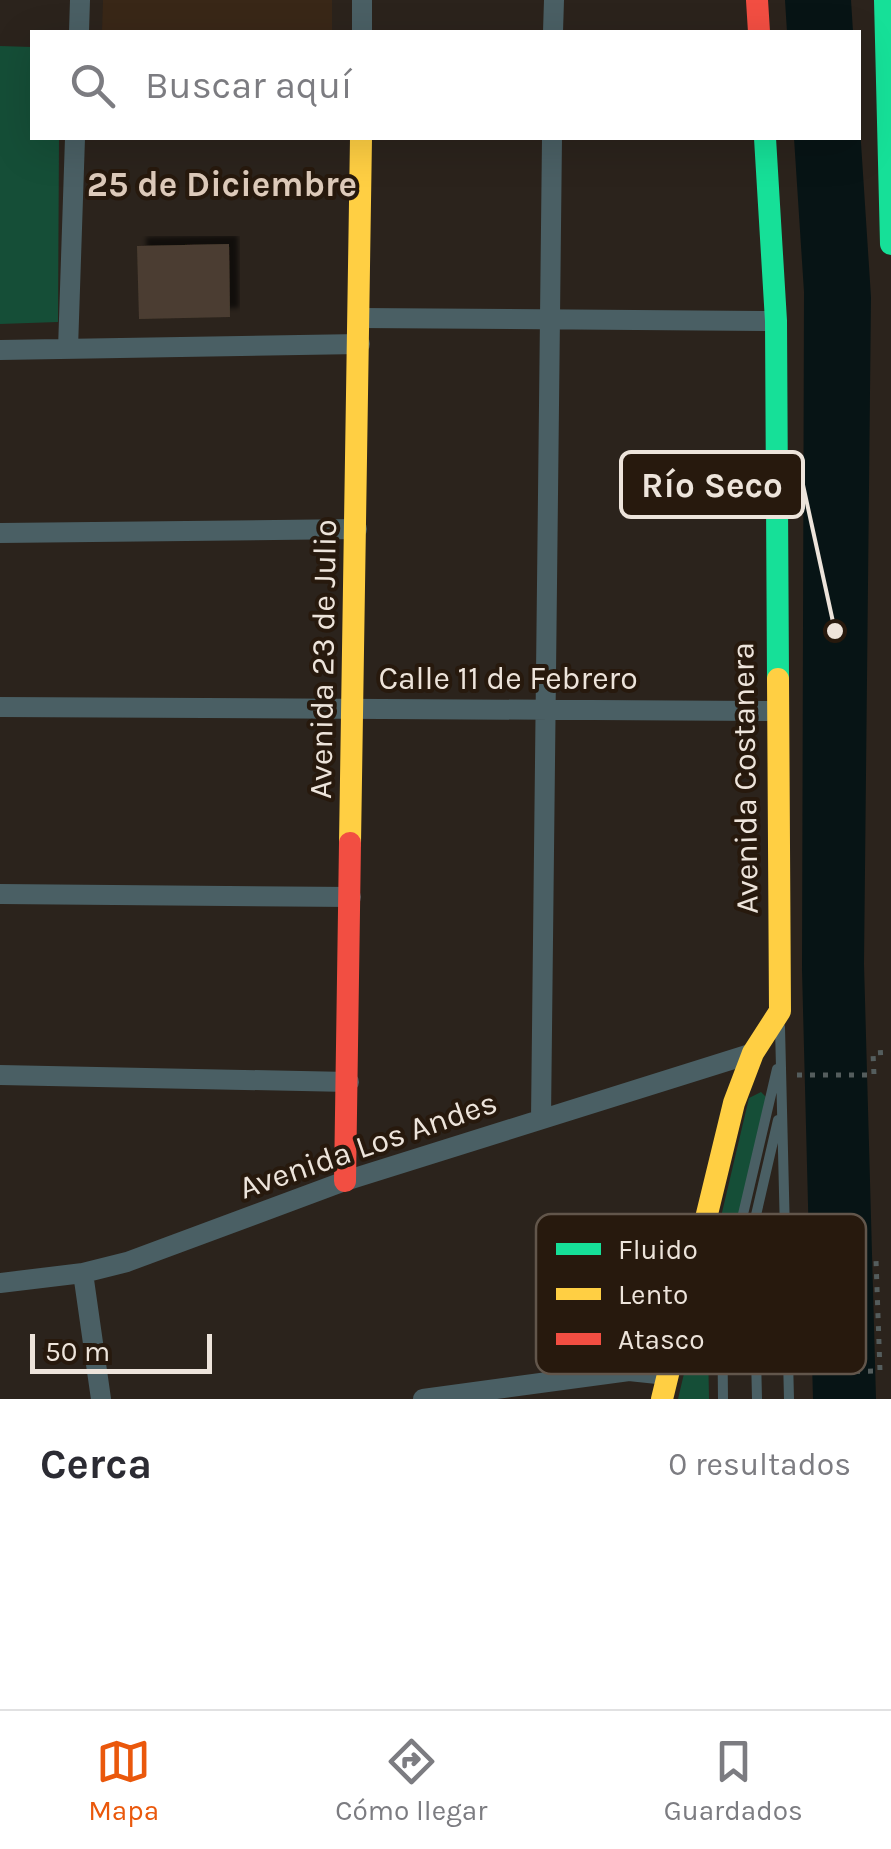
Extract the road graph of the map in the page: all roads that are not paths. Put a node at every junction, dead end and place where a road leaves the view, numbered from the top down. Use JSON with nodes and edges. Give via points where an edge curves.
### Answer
{"nodes":[{"id":1,"x":80,"y":0,"type":"edge"},
{"id":2,"x":362,"y":0,"type":"edge"},
{"id":3,"x":554,"y":0,"type":"edge"},
{"id":4,"x":757,"y":0,"type":"edge"},
{"id":5,"x":884,"y":0,"type":"edge"},
{"id":6,"x":79,"y":30,"type":"edge"},
{"id":7,"x":362,"y":30,"type":"edge"},
{"id":8,"x":553,"y":30,"type":"edge"},
{"id":9,"x":759,"y":30,"type":"edge"},
{"id":10,"x":76,"y":140,"type":"edge"},
{"id":11,"x":362,"y":140,"type":"edge"},
{"id":12,"x":552,"y":140,"type":"edge"},
{"id":13,"x":765,"y":140,"type":"edge"},
{"id":14,"x":891,"y":244,"type":"edge"},
{"id":15,"x":360,"y":318,"type":"junction"},
{"id":16,"x":550,"y":320,"type":"junction"},
{"id":17,"x":776,"y":321,"type":"junction"},
{"id":18,"x":360,"y":344,"type":"junction"},
{"id":19,"x":68,"y":349,"type":"junction"},
{"id":20,"x":0,"y":350,"type":"edge"},
{"id":21,"x":357,"y":529,"type":"junction"},
{"id":22,"x":0,"y":533,"type":"edge"},
{"id":23,"x":0,"y":707,"type":"edge"},
{"id":24,"x":354,"y":708,"type":"junction"},
{"id":25,"x":544,"y":708,"type":"junction"},
{"id":26,"x":776,"y":711,"type":"junction"},
{"id":27,"x":0,"y":894,"type":"edge"},
{"id":28,"x":351,"y":897,"type":"junction"},
{"id":29,"x":780,"y":1011,"type":"junction"},
{"id":30,"x":753,"y":1053,"type":"junction"},
{"id":31,"x":781,"y":1053,"type":"junction"},
{"id":32,"x":0,"y":1076,"type":"edge"},
{"id":33,"x":349,"y":1082,"type":"junction"},
{"id":34,"x":782,"y":1104,"type":"junction"},
{"id":35,"x":542,"y":1118,"type":"junction"},
{"id":36,"x":345,"y":1181,"type":"junction"},
{"id":37,"x":707,"y":1214,"type":"edge"},
{"id":38,"x":743,"y":1214,"type":"edge"},
{"id":39,"x":756,"y":1214,"type":"edge"},
{"id":40,"x":785,"y":1214,"type":"edge"},
{"id":41,"x":83,"y":1273,"type":"junction"},
{"id":42,"x":0,"y":1284,"type":"edge"},
{"id":43,"x":607,"y":1374,"type":"edge"},
{"id":44,"x":658,"y":1374,"type":"edge"},
{"id":45,"x":723,"y":1374,"type":"edge"},
{"id":46,"x":756,"y":1374,"type":"edge"},
{"id":47,"x":788,"y":1374,"type":"edge"},
{"id":48,"x":668,"y":1375,"type":"joint"},
{"id":49,"x":101,"y":1399,"type":"edge"},
{"id":50,"x":423,"y":1399,"type":"edge"},
{"id":51,"x":662,"y":1399,"type":"edge"},
{"id":52,"x":723,"y":1399,"type":"edge"},
{"id":53,"x":757,"y":1399,"type":"edge"},
{"id":54,"x":789,"y":1399,"type":"edge"}],
"edges":[{"from":1,"to":6,"type":"street"},
{"from":2,"to":7,"type":"street"},
{"from":3,"to":8,"type":"street"},
{"from":4,"to":9,"type":"main road"},
{"from":5,"to":14,"type":"main road"},
{"from":10,"to":19,"type":"street"},
{"from":11,"to":15,"type":"main road","name":"Avenida 23 de Julio"},
{"from":12,"to":16,"type":"street"},
{"from":13,"to":17,"type":"main road","name":"Avenida Costanera"},
{"from":15,"to":16,"type":"street"},
{"from":15,"to":18,"type":"main road","name":"Avenida 23 de Julio"},
{"from":16,"to":17,"type":"street"},
{"from":16,"to":25,"type":"street"},
{"from":17,"to":26,"type":"main road","name":"Avenida Costanera"},
{"from":18,"to":19,"type":"street"},
{"from":18,"to":21,"type":"main road","name":"Avenida 23 de Julio"},
{"from":19,"to":20,"type":"street"},
{"from":21,"to":22,"type":"street"},
{"from":21,"to":24,"type":"main road","name":"Avenida 23 de Julio"},
{"from":23,"to":24,"type":"street","name":"Calle 11 de Febrero"},
{"from":24,"to":25,"type":"street","name":"Calle 11 de Febrero"},
{"from":24,"to":28,"type":"main road","name":"Avenida 23 de Julio"},
{"from":25,"to":26,"type":"street","name":"Calle 11 de Febrero"},
{"from":25,"to":35,"type":"street"},
{"from":26,"to":29,"type":"main road","name":"Avenida Costanera"},
{"from":27,"to":28,"type":"street"},
{"from":28,"to":33,"type":"main road","name":"Avenida 23 de Julio"},
{"from":29,"to":30,"type":"main road"},
{"from":29,"to":31,"type":"lane"},
{"from":30,"to":35,"type":"street","name":"Avenida Los Andes"},
{"from":30,"to":37,"type":"main road"},
{"from":31,"to":34,"type":"lane"},
{"from":31,"to":38,"type":"lane"},
{"from":32,"to":33,"type":"street"},
{"from":33,"to":36,"type":"main road","name":"Avenida 23 de Julio"},
{"from":34,"to":39,"type":"lane"},
{"from":34,"to":40,"type":"lane"},
{"from":35,"to":36,"type":"street","name":"Avenida Los Andes"},
{"from":36,"to":41,"type":"street","name":"Avenida Los Andes"},
{"from":41,"to":42,"type":"street","name":"Avenida Los Andes"},
{"from":41,"to":49,"type":"street"},
{"from":43,"to":50,"type":"street"},
{"from":44,"to":48,"type":"street"},
{"from":45,"to":52,"type":"lane"},
{"from":46,"to":53,"type":"lane"},
{"from":47,"to":54,"type":"lane"},
{"from":48,"to":51,"type":"main road"}]}
